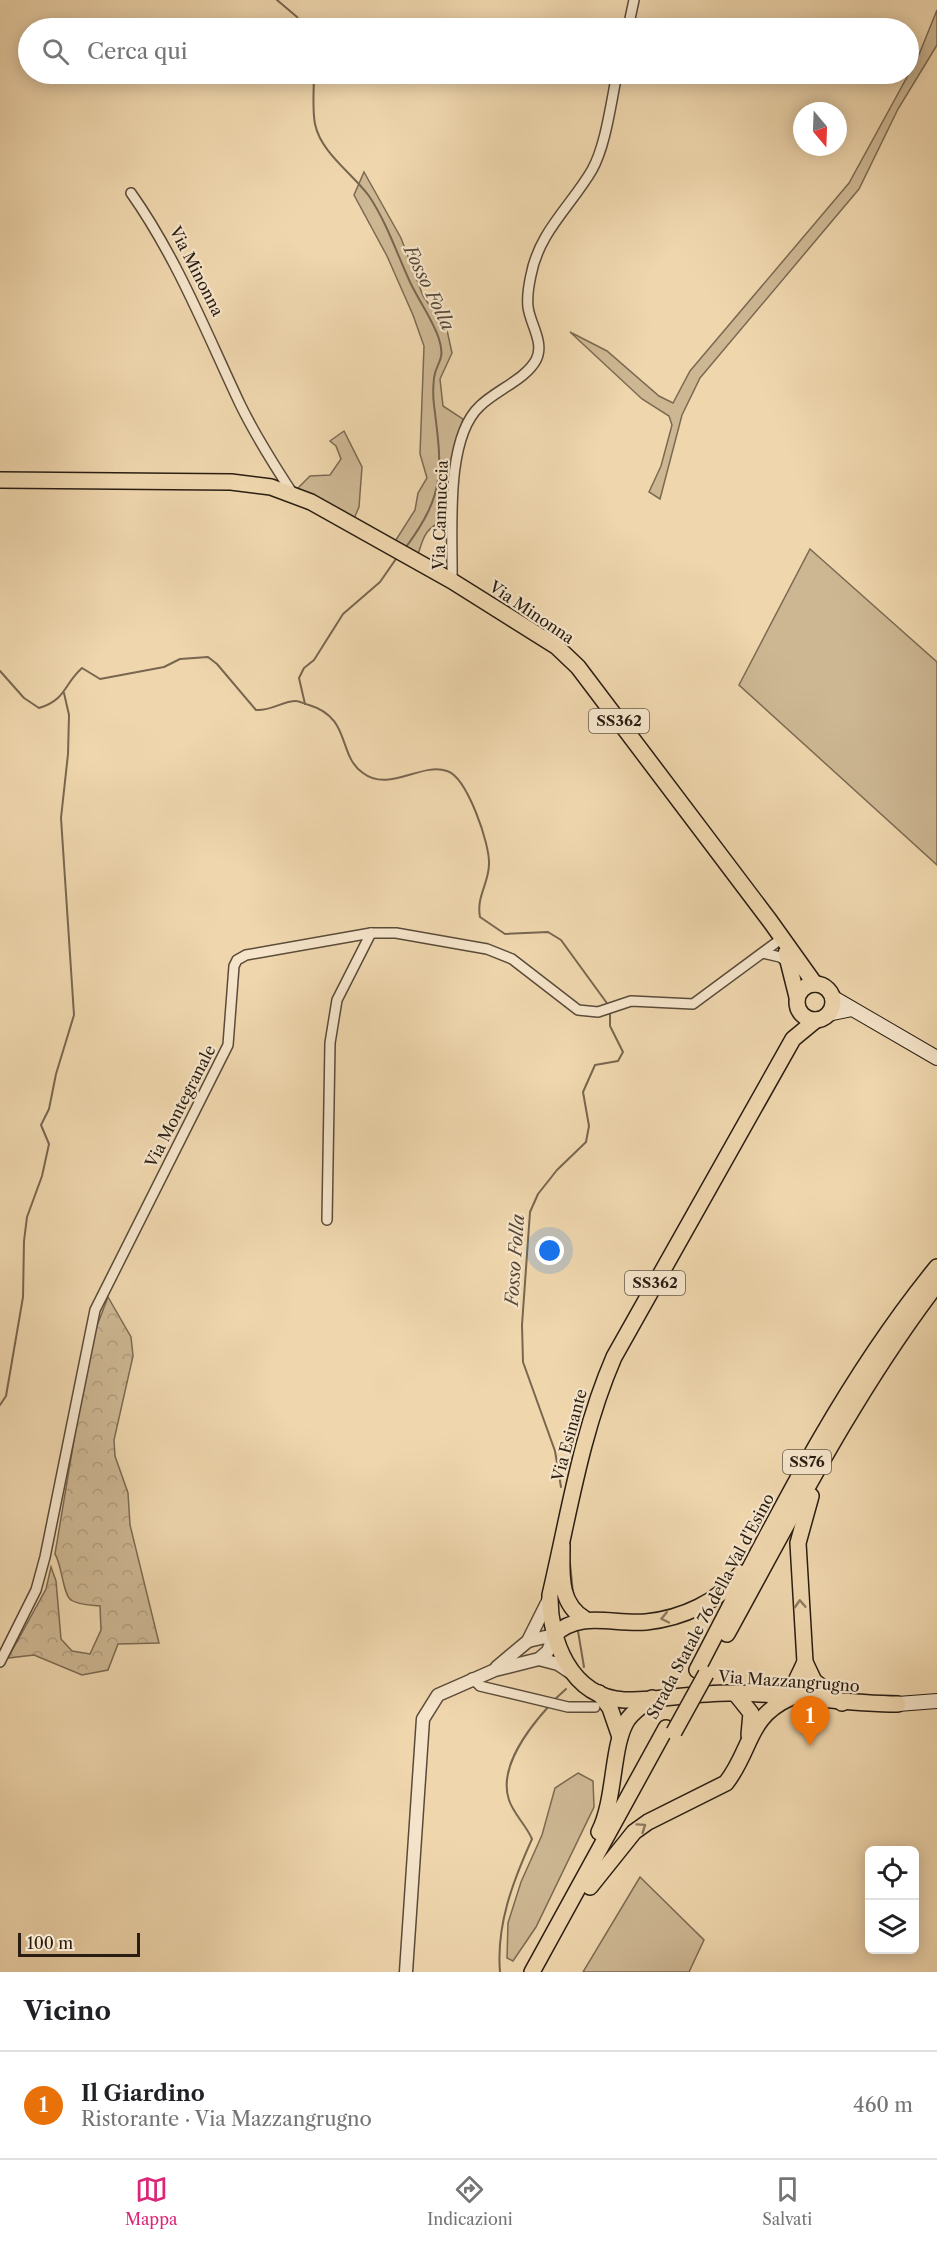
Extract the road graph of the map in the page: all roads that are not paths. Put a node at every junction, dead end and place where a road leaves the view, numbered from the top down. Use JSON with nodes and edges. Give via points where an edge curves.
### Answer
{"nodes":[{"id":1,"x":634,"y":0,"type":"edge"},
{"id":2,"x":630,"y":18,"type":"edge"},
{"id":3,"x":615,"y":84,"type":"edge"},
{"id":4,"x":131,"y":193,"type":"dead end"},
{"id":5,"x":0,"y":480,"type":"edge"},
{"id":6,"x":292,"y":494,"type":"junction"},
{"id":7,"x":452,"y":581,"type":"junction"},
{"id":8,"x":371,"y":933,"type":"junction"},
{"id":9,"x":781,"y":939,"type":"junction"},
{"id":10,"x":763,"y":953,"type":"junction"},
{"id":11,"x":789,"y":964,"type":"junction"},
{"id":12,"x":815,"y":984,"type":"junction"},
{"id":13,"x":832,"y":997,"type":"junction"},
{"id":14,"x":797,"y":1002,"type":"junction"},
{"id":15,"x":852,"y":1009,"type":"junction"},
{"id":16,"x":822,"y":1017,"type":"junction"},
{"id":17,"x":793,"y":1039,"type":"junction"},
{"id":18,"x":937,"y":1058,"type":"edge"},
{"id":19,"x":327,"y":1220,"type":"dead end"},
{"id":20,"x":937,"y":1266,"type":"edge"},
{"id":21,"x":937,"y":1284,"type":"edge"},
{"id":22,"x":873,"y":1374,"type":"junction"},
{"id":23,"x":562,"y":1545,"type":"junction"},
{"id":24,"x":760,"y":1549,"type":"junction"},
{"id":25,"x":550,"y":1595,"type":"junction"},
{"id":26,"x":585,"y":1619,"type":"junction"},
{"id":27,"x":554,"y":1635,"type":"junction"},
{"id":28,"x":528,"y":1641,"type":"junction"},
{"id":29,"x":539,"y":1659,"type":"junction"},
{"id":30,"x":0,"y":1662,"type":"edge"},
{"id":31,"x":805,"y":1662,"type":"junction"},
{"id":32,"x":495,"y":1670,"type":"junction"},
{"id":33,"x":701,"y":1672,"type":"junction"},
{"id":34,"x":575,"y":1675,"type":"junction"},
{"id":35,"x":472,"y":1678,"type":"junction"},
{"id":36,"x":735,"y":1693,"type":"junction"},
{"id":37,"x":772,"y":1696,"type":"junction"},
{"id":38,"x":652,"y":1698,"type":"junction"},
{"id":39,"x":790,"y":1698,"type":"junction"},
{"id":40,"x":597,"y":1700,"type":"junction"},
{"id":41,"x":937,"y":1701,"type":"edge"},
{"id":42,"x":842,"y":1703,"type":"junction"},
{"id":43,"x":898,"y":1704,"type":"joint"},
{"id":44,"x":620,"y":1737,"type":"junction"},
{"id":45,"x":748,"y":1738,"type":"junction"},
{"id":46,"x":586,"y":1884,"type":"junction"},
{"id":47,"x":406,"y":1972,"type":"edge"},
{"id":48,"x":532,"y":1972,"type":"edge"},
{"id":49,"x":543,"y":1972,"type":"edge"}],
"edges":[{"from":1,"to":2,"type":"street"},
{"from":3,"to":7,"type":"street","name":"Via Cannuccia","via":[[592,171],[557,215],[539,246],[533,266],[528,307],[539,347],[537,359],[479,407],[459,442]]},
{"from":4,"to":6,"type":"street","name":"Via Minonna","via":[[179,273],[240,405]]},
{"from":5,"to":6,"type":"main road","name":"Via Minonna","number":"SS362","via":[[231,482]]},
{"from":6,"to":7,"type":"main road","name":"Via Minonna","number":"SS362"},
{"from":7,"to":9,"type":"main road","name":"Via Minonna","number":"SS362","via":[[558,647],[578,668]]},
{"from":8,"to":10,"type":"street","name":"Via Montegranale","via":[[396,933],[487,949],[512,959],[578,1010],[591,1013],[631,1002],[693,1004]]},
{"from":8,"to":19,"type":"street","via":[[337,1000],[333,1022]]},
{"from":8,"to":30,"type":"street","name":"Via Montegranale","via":[[246,955],[234,966],[228,1045],[95,1310],[45,1557],[36,1590]]},
{"from":9,"to":10,"type":"street","name":"Via Montegranale"},
{"from":9,"to":11,"type":"main road","name":"Via Minonna","number":"SS362"},
{"from":9,"to":12,"type":"main road","name":"Via Minonna","number":"SS362"},
{"from":10,"to":11,"type":"street"},
{"from":11,"to":14,"type":"main road","name":"Via Minonna","number":"SS362"},
{"from":12,"to":13,"type":"main road","number":"SS362"},
{"from":12,"to":14,"type":"main road","via":[[804,988]]},
{"from":13,"to":15,"type":"main road"},
{"from":13,"to":16,"type":"main road"},
{"from":14,"to":16,"type":"main road","via":[[802,1015]]},
{"from":14,"to":17,"type":"main road","name":"Via Esinante","number":"SS362"},
{"from":15,"to":16,"type":"main road"},
{"from":15,"to":18,"type":"main road"},
{"from":16,"to":17,"type":"main road","name":"Via Esinante","number":"SS362"},
{"from":17,"to":23,"type":"main road","name":"Via Esinante","number":"SS362","via":[[614,1356],[584,1436]]},
{"from":20,"to":24,"type":"main road","name":"Strada Statale 76 della Val d'Esino","number":"SS76","via":[[898,1317],[833,1417]]},
{"from":21,"to":22,"type":"main road","name":"Strada Statale 76 della Val d'Esino","number":"SS76"},
{"from":31,"to":22,"type":"main road","one_way":true,"via":[[798,1562],[801,1525],[825,1462]]},
{"from":22,"to":33,"type":"main road","name":"Strada Statale 76 della Val d'Esino","number":"SS76"},
{"from":23,"to":25,"type":"main road","name":"Via Esinante","number":"SS362"},
{"from":23,"to":26,"type":"main road","via":[[566,1599],[575,1613]]},
{"from":24,"to":26,"type":"main road","one_way":true,"via":[[732,1585],[709,1603],[646,1622]]},
{"from":24,"to":33,"type":"main road","name":"Strada Statale 76 della Val d'Esino","number":"SS76"},
{"from":25,"to":27,"type":"main road","name":"Via Esinante","number":"SS362"},
{"from":25,"to":28,"type":"street"},
{"from":26,"to":27,"type":"main road"},
{"from":27,"to":28,"type":"street"},
{"from":27,"to":29,"type":"street","via":[[548,1651]]},
{"from":27,"to":34,"type":"main road","name":"Via Mazzangrugno","number":"SS362","via":[[564,1661]]},
{"from":28,"to":32,"type":"street"},
{"from":29,"to":32,"type":"street"},
{"from":29,"to":34,"type":"street","name":"Via Mazzangrugno","via":[[558,1664]]},
{"from":31,"to":37,"type":"main road","via":[[795,1683]]},
{"from":31,"to":42,"type":"main road","via":[[814,1681]]},
{"from":32,"to":35,"type":"street"},
{"from":33,"to":46,"type":"main road","name":"Strada Statale 76 della Val d'Esino","number":"SS76"},
{"from":34,"to":40,"type":"main road","name":"Via Mazzangrugno","number":"SS362"},
{"from":35,"to":40,"type":"street","via":[[480,1686],[561,1705]]},
{"from":35,"to":47,"type":"street","via":[[438,1695],[423,1719]]},
{"from":36,"to":37,"type":"main road","name":"Via Mazzangrugno","number":"SS362"},
{"from":36,"to":38,"type":"main road","name":"Via Mazzangrugno","number":"SS362"},
{"from":36,"to":45,"type":"main road","via":[[751,1713]]},
{"from":37,"to":39,"type":"main road","name":"Via Mazzangrugno","number":"SS362"},
{"from":38,"to":40,"type":"main road","name":"Via Mazzangrugno","number":"SS362"},
{"from":38,"to":44,"type":"main road","via":[[627,1720]]},
{"from":39,"to":42,"type":"main road","name":"Via Mazzangrugno","number":"SS362"},
{"from":39,"to":45,"type":"main road","via":[[774,1705]]},
{"from":40,"to":44,"type":"main road","via":[[610,1708]]},
{"from":41,"to":43,"type":"main road","name":"Via Mazzangrugno"},
{"from":42,"to":43,"type":"main road","name":"Via Mazzangrugno","number":"SS362"},
{"from":44,"to":46,"type":"main road","via":[[608,1815],[583,1865]]},
{"from":46,"to":45,"type":"main road","one_way":true,"via":[[634,1832],[726,1783]]},
{"from":46,"to":48,"type":"main road","name":"Strada Statale 76 della Val d'Esino","number":"SS76"},
{"from":46,"to":49,"type":"main road","name":"Strada Statale 76 della Val d'Esino","number":"SS76"}]}
